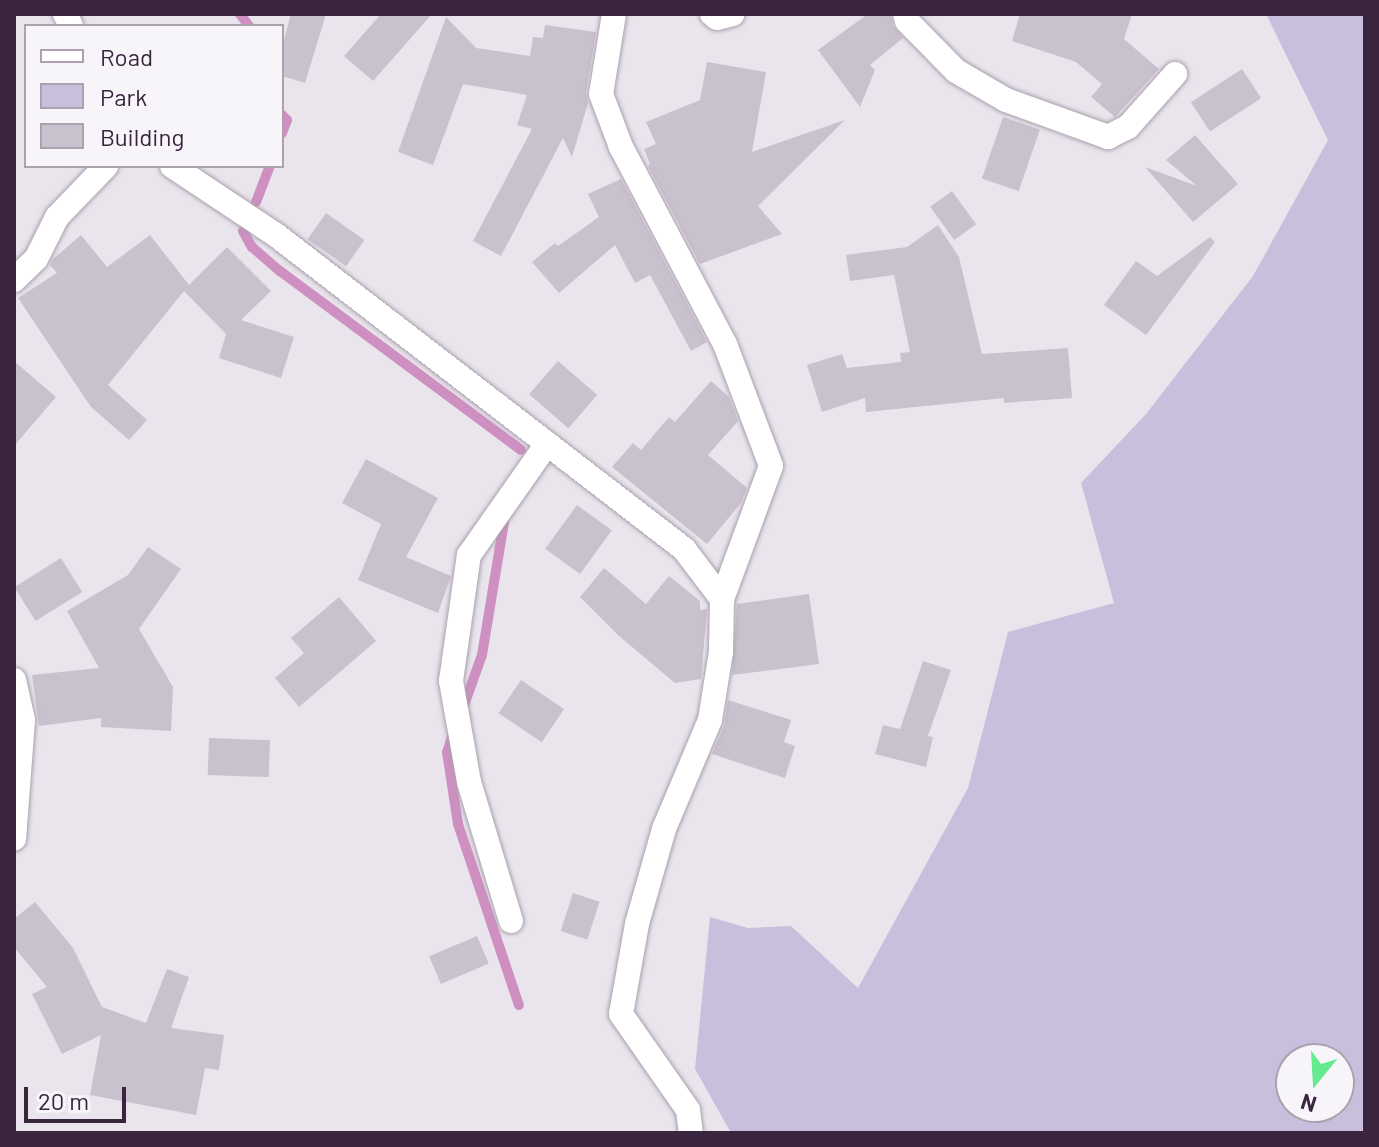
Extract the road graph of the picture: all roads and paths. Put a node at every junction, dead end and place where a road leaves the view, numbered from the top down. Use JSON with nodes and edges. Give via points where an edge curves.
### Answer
{"nodes":[{"id":1,"x":614,"y":14,"type":"edge"},
{"id":2,"x":712,"y":14,"type":"edge"},
{"id":3,"x":733,"y":14,"type":"edge"},
{"id":4,"x":905,"y":14,"type":"edge"},
{"id":5,"x":1175,"y":74,"type":"dead end"},
{"id":6,"x":104,"y":168,"type":"edge"},
{"id":7,"x":175,"y":168,"type":"edge"},
{"id":8,"x":14,"y":280,"type":"edge"},
{"id":9,"x":547,"y":444,"type":"junction"},
{"id":10,"x":722,"y":599,"type":"junction"},
{"id":11,"x":14,"y":680,"type":"edge"},
{"id":12,"x":14,"y":839,"type":"edge"},
{"id":13,"x":511,"y":921,"type":"dead end"},
{"id":14,"x":691,"y":1133,"type":"edge"}],
"edges":[{"from":1,"to":10,"type":"street","via":[[601,94],[621,147],[725,344],[771,466]]},
{"from":2,"to":3,"type":"street"},
{"from":4,"to":5,"type":"street","via":[[956,71],[1006,100],[1108,137],[1128,127]]},
{"from":6,"to":8,"type":"street","via":[[57,217],[36,259]]},
{"from":7,"to":9,"type":"street","via":[[276,235]]},
{"from":9,"to":10,"type":"street","via":[[684,549]]},
{"from":9,"to":13,"type":"street","via":[[469,555],[451,681],[469,782]]},
{"from":10,"to":14,"type":"street","via":[[721,652],[710,720],[664,829],[637,924],[621,1014],[688,1110]]},
{"from":11,"to":12,"type":"street","via":[[23,720]]}]}
